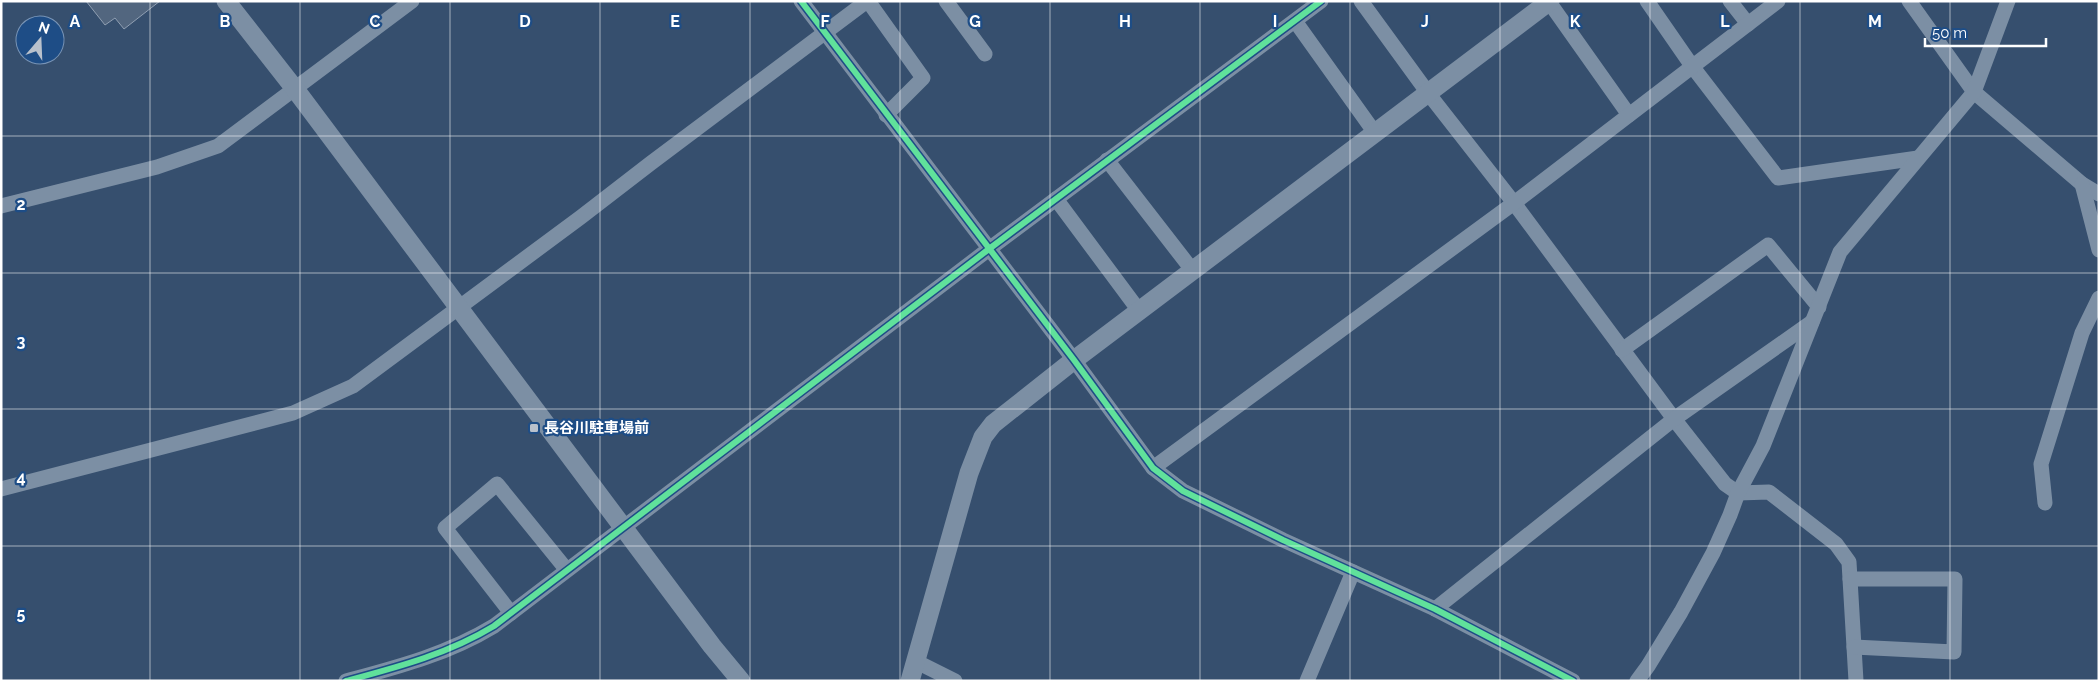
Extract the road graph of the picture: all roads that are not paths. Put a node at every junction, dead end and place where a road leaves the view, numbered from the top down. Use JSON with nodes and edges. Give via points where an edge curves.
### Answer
{"nodes":[{"id":1,"x":226,"y":1,"type":"edge"},
{"id":2,"x":412,"y":1,"type":"edge"},
{"id":3,"x":801,"y":1,"type":"edge"},
{"id":4,"x":867,"y":1,"type":"edge"},
{"id":5,"x":946,"y":1,"type":"edge"},
{"id":6,"x":1321,"y":1,"type":"edge"},
{"id":7,"x":1360,"y":1,"type":"edge"},
{"id":8,"x":1647,"y":1,"type":"edge"},
{"id":9,"x":1730,"y":1,"type":"edge"},
{"id":10,"x":1778,"y":1,"type":"edge"},
{"id":11,"x":1909,"y":1,"type":"edge"},
{"id":12,"x":2008,"y":1,"type":"edge"},
{"id":13,"x":1550,"y":2,"type":"edge"},
{"id":14,"x":1295,"y":20,"type":"junction"},
{"id":15,"x":1748,"y":24,"type":"junction"},
{"id":16,"x":824,"y":34,"type":"junction"},
{"id":17,"x":985,"y":54,"type":"dead end"},
{"id":18,"x":1692,"y":66,"type":"junction"},
{"id":19,"x":295,"y":90,"type":"junction"},
{"id":20,"x":1974,"y":92,"type":"junction"},
{"id":21,"x":1428,"y":93,"type":"junction"},
{"id":22,"x":1629,"y":114,"type":"junction"},
{"id":23,"x":886,"y":115,"type":"junction"},
{"id":24,"x":1375,"y":133,"type":"junction"},
{"id":25,"x":1918,"y":158,"type":"junction"},
{"id":26,"x":1107,"y":160,"type":"junction"},
{"id":27,"x":2082,"y":184,"type":"junction"},
{"id":28,"x":2099,"y":194,"type":"edge"},
{"id":29,"x":1056,"y":198,"type":"junction"},
{"id":30,"x":1514,"y":202,"type":"junction"},
{"id":31,"x":1,"y":206,"type":"edge"},
{"id":32,"x":989,"y":249,"type":"junction"},
{"id":33,"x":2099,"y":250,"type":"edge"},
{"id":34,"x":1193,"y":271,"type":"junction"},
{"id":35,"x":2099,"y":298,"type":"edge"},
{"id":36,"x":1819,"y":307,"type":"junction"},
{"id":37,"x":458,"y":309,"type":"junction"},
{"id":38,"x":1140,"y":312,"type":"junction"},
{"id":39,"x":1812,"y":322,"type":"junction"},
{"id":40,"x":1622,"y":350,"type":"junction"},
{"id":41,"x":1074,"y":360,"type":"junction"},
{"id":42,"x":1674,"y":419,"type":"junction"},
{"id":43,"x":1153,"y":468,"type":"junction"},
{"id":44,"x":1,"y":489,"type":"edge"},
{"id":45,"x":1738,"y":493,"type":"junction"},
{"id":46,"x":2045,"y":503,"type":"dead end"},
{"id":47,"x":622,"y":528,"type":"junction"},
{"id":48,"x":566,"y":569,"type":"junction"},
{"id":49,"x":1353,"y":572,"type":"junction"},
{"id":50,"x":1850,"y":579,"type":"junction"},
{"id":51,"x":1435,"y":609,"type":"junction"},
{"id":52,"x":511,"y":613,"type":"junction"},
{"id":53,"x":1854,"y":647,"type":"junction"},
{"id":54,"x":916,"y":661,"type":"junction"},
{"id":55,"x":346,"y":681,"type":"edge"},
{"id":56,"x":741,"y":681,"type":"edge"},
{"id":57,"x":910,"y":681,"type":"edge"},
{"id":58,"x":955,"y":681,"type":"edge"},
{"id":59,"x":1307,"y":681,"type":"edge"},
{"id":60,"x":1573,"y":681,"type":"edge"},
{"id":61,"x":1637,"y":681,"type":"edge"},
{"id":62,"x":1856,"y":681,"type":"edge"}],
"edges":[{"from":1,"to":19,"type":"street"},
{"from":2,"to":19,"type":"street"},
{"from":3,"to":16,"type":"street"},
{"from":4,"to":16,"type":"street"},
{"from":4,"to":23,"type":"street","via":[[924,78]]},
{"from":5,"to":17,"type":"street"},
{"from":6,"to":14,"type":"street"},
{"from":7,"to":21,"type":"street"},
{"from":8,"to":18,"type":"street"},
{"from":9,"to":15,"type":"street"},
{"from":10,"to":15,"type":"street"},
{"from":11,"to":20,"type":"street"},
{"from":12,"to":20,"type":"street"},
{"from":13,"to":21,"type":"street"},
{"from":13,"to":22,"type":"street"},
{"from":14,"to":24,"type":"street"},
{"from":14,"to":26,"type":"street"},
{"from":15,"to":18,"type":"street"},
{"from":16,"to":23,"type":"street"},
{"from":16,"to":37,"type":"street"},
{"from":18,"to":22,"type":"street"},
{"from":18,"to":25,"type":"street","via":[[1778,178]]},
{"from":19,"to":31,"type":"street","via":[[218,146],[157,166]]},
{"from":19,"to":37,"type":"street"},
{"from":20,"to":25,"type":"street"},
{"from":20,"to":27,"type":"street"},
{"from":21,"to":24,"type":"street"},
{"from":21,"to":30,"type":"street"},
{"from":22,"to":30,"type":"street"},
{"from":23,"to":32,"type":"street"},
{"from":24,"to":34,"type":"street"},
{"from":25,"to":36,"type":"street","via":[[1840,252]]},
{"from":26,"to":29,"type":"street"},
{"from":26,"to":34,"type":"street"},
{"from":27,"to":28,"type":"street"},
{"from":27,"to":33,"type":"street"},
{"from":29,"to":32,"type":"street"},
{"from":29,"to":38,"type":"street"},
{"from":30,"to":40,"type":"street"},
{"from":30,"to":43,"type":"street"},
{"from":32,"to":41,"type":"street"},
{"from":32,"to":47,"type":"street"},
{"from":34,"to":38,"type":"street"},
{"from":35,"to":46,"type":"street","via":[[2082,333],[2042,464]]},
{"from":36,"to":39,"type":"street"},
{"from":36,"to":40,"type":"street","via":[[1768,245]]},
{"from":37,"to":44,"type":"street","via":[[353,386],[293,413]]},
{"from":37,"to":47,"type":"street"},
{"from":38,"to":41,"type":"street"},
{"from":39,"to":42,"type":"street"},
{"from":39,"to":45,"type":"street","via":[[1763,446]]},
{"from":40,"to":42,"type":"street"},
{"from":41,"to":43,"type":"street"},
{"from":41,"to":54,"type":"street","via":[[1008,411],[983,437],[969,472]]},
{"from":42,"to":45,"type":"street","via":[[1725,484]]},
{"from":42,"to":51,"type":"street"},
{"from":43,"to":49,"type":"street","via":[[1184,491]]},
{"from":45,"to":50,"type":"street","via":[[1769,492],[1804,518],[1836,544],[1849,562]]},
{"from":45,"to":61,"type":"street","via":[[1690,595]]},
{"from":47,"to":48,"type":"street"},
{"from":47,"to":56,"type":"street"},
{"from":48,"to":52,"type":"street"},
{"from":48,"to":52,"type":"street","via":[[497,484],[445,528]]},
{"from":49,"to":51,"type":"street"},
{"from":49,"to":59,"type":"street"},
{"from":50,"to":53,"type":"street"},
{"from":50,"to":53,"type":"street","via":[[1955,579],[1954,652]]},
{"from":51,"to":60,"type":"street"},
{"from":52,"to":55,"type":"street","via":[[470,640],[437,655]]},
{"from":53,"to":62,"type":"street"},
{"from":54,"to":57,"type":"street"},
{"from":54,"to":58,"type":"street"}]}
